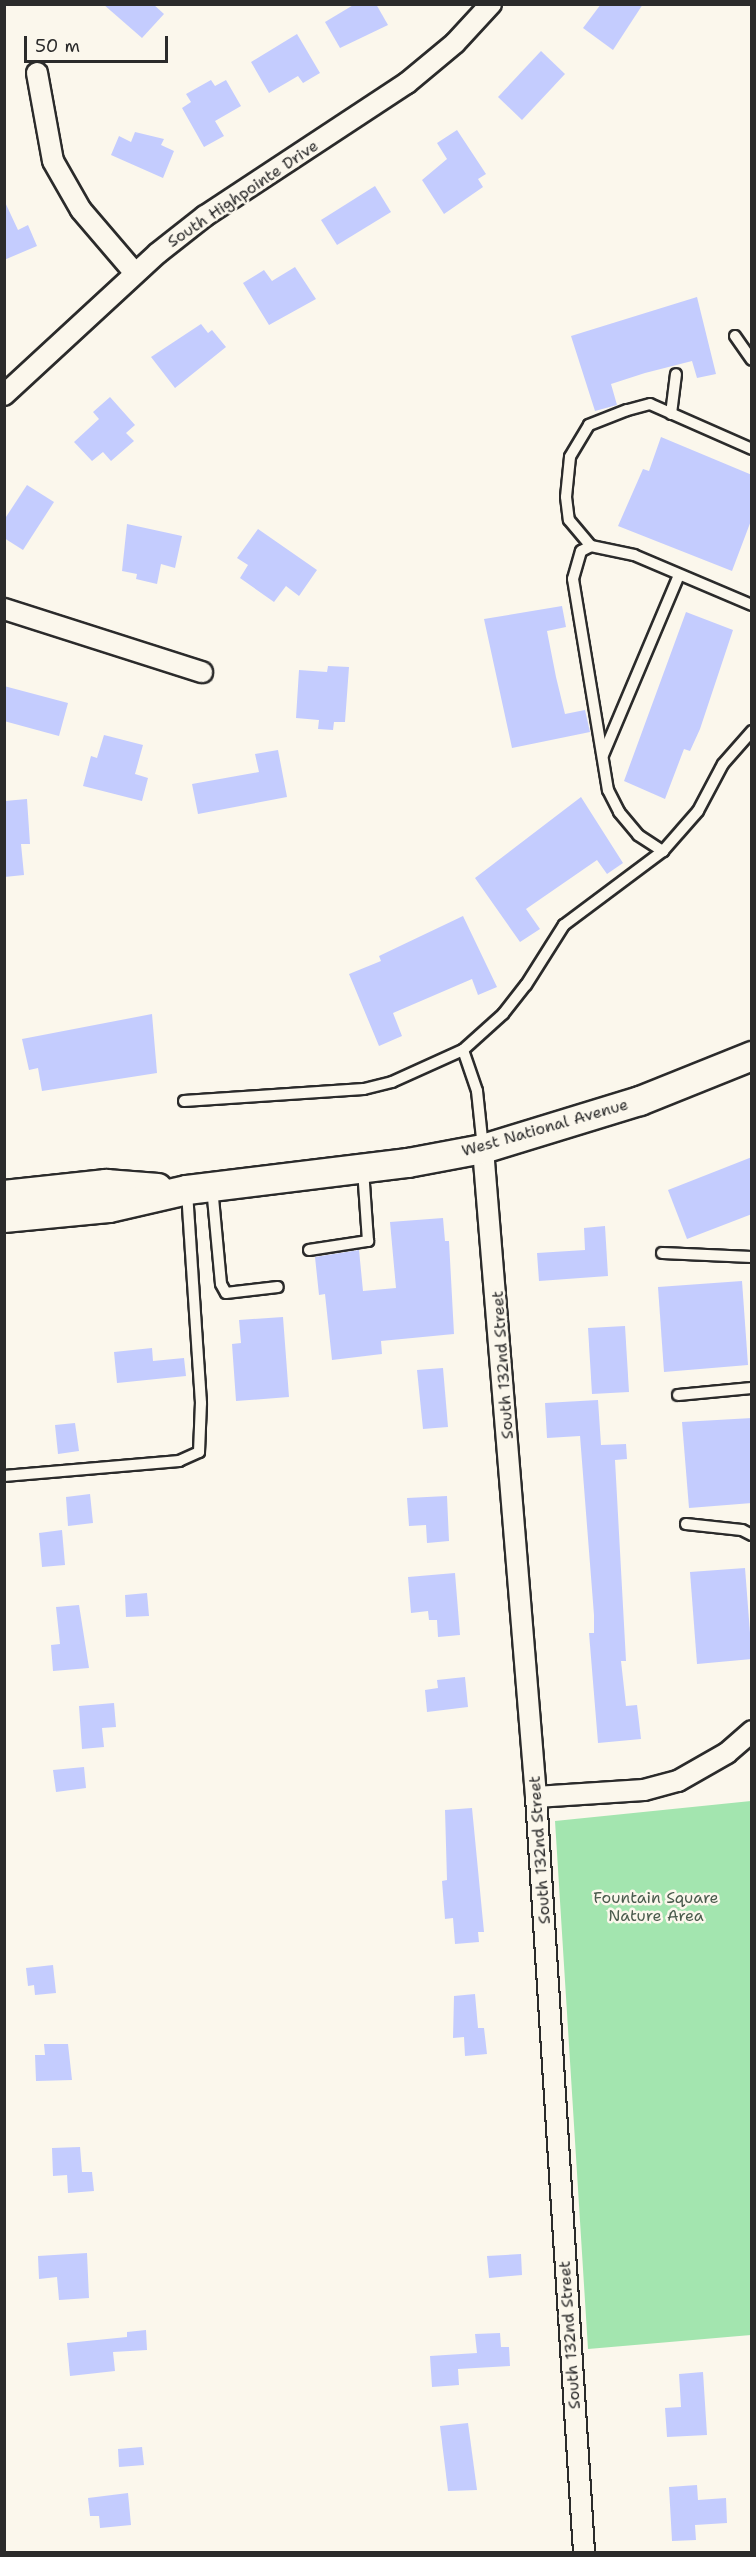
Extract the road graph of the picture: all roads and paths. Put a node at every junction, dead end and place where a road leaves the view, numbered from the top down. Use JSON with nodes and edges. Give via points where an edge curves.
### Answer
{"nodes":[{"id":1,"x":491,"y":4,"type":"edge"},
{"id":2,"x":37,"y":73,"type":"dead end"},
{"id":3,"x":134,"y":272,"type":"junction"},
{"id":4,"x":735,"y":336,"type":"dead end"},
{"id":5,"x":752,"y":360,"type":"edge"},
{"id":6,"x":676,"y":374,"type":"dead end"},
{"id":7,"x":4,"y":395,"type":"edge"},
{"id":8,"x":671,"y":414,"type":"junction"},
{"id":9,"x":752,"y":449,"type":"edge"},
{"id":10,"x":591,"y":546,"type":"junction"},
{"id":11,"x":679,"y":575,"type":"junction"},
{"id":12,"x":752,"y":605,"type":"edge"},
{"id":13,"x":4,"y":609,"type":"edge"},
{"id":14,"x":202,"y":672,"type":"dead end"},
{"id":15,"x":752,"y":732,"type":"edge"},
{"id":16,"x":602,"y":755,"type":"junction"},
{"id":17,"x":663,"y":851,"type":"junction"},
{"id":18,"x":463,"y":1050,"type":"junction"},
{"id":19,"x":752,"y":1056,"type":"edge"},
{"id":20,"x":184,"y":1101,"type":"dead end"},
{"id":21,"x":483,"y":1149,"type":"junction"},
{"id":22,"x":363,"y":1168,"type":"junction"},
{"id":23,"x":200,"y":1189,"type":"junction"},
{"id":24,"x":4,"y":1195,"type":"edge"},
{"id":25,"x":4,"y":1218,"type":"edge"},
{"id":26,"x":309,"y":1250,"type":"dead end"},
{"id":27,"x":662,"y":1253,"type":"dead end"},
{"id":28,"x":752,"y":1257,"type":"edge"},
{"id":29,"x":278,"y":1287,"type":"dead end"},
{"id":30,"x":752,"y":1388,"type":"edge"},
{"id":31,"x":678,"y":1395,"type":"dead end"},
{"id":32,"x":4,"y":1476,"type":"edge"},
{"id":33,"x":686,"y":1524,"type":"dead end"},
{"id":34,"x":752,"y":1535,"type":"edge"},
{"id":35,"x":752,"y":1731,"type":"edge"},
{"id":36,"x":536,"y":1797,"type":"junction"},
{"id":37,"x":584,"y":2553,"type":"edge"}],
"edges":[{"from":1,"to":3,"type":"street","name":"South Highpointe Drive","via":[[455,43],[407,83],[205,216]]},
{"from":2,"to":3,"type":"street","via":[[48,144],[62,180],[81,210]]},
{"from":3,"to":7,"type":"street","name":"South Highpointe Drive"},
{"from":4,"to":5,"type":"lane"},
{"from":6,"to":8,"type":"lane"},
{"from":8,"to":9,"type":"lane"},
{"from":8,"to":10,"type":"lane","via":[[651,404],[589,425],[584,433],[570,457],[566,497],[569,520]]},
{"from":10,"to":11,"type":"lane","via":[[634,555]]},
{"from":10,"to":16,"type":"lane","via":[[581,551],[573,579]]},
{"from":11,"to":12,"type":"lane"},
{"from":11,"to":16,"type":"lane"},
{"from":13,"to":14,"type":"street"},
{"from":15,"to":17,"type":"lane","via":[[723,764],[698,811]]},
{"from":16,"to":17,"type":"lane","via":[[608,790],[619,812],[638,835]]},
{"from":17,"to":18,"type":"lane","via":[[564,925],[503,1014]]},
{"from":18,"to":20,"type":"lane","via":[[392,1082],[364,1089]]},
{"from":18,"to":21,"type":"lane","via":[[477,1090]]},
{"from":19,"to":21,"type":"main road","name":"West National Avenue","via":[[640,1101]]},
{"from":21,"to":22,"type":"main road","name":"West National Avenue"},
{"from":21,"to":36,"type":"street","name":"South 132nd Street","via":[[492,1219]]},
{"from":22,"to":23,"type":"main road","name":"West National Avenue"},
{"from":22,"to":26,"type":"lane","via":[[368,1240]]},
{"from":23,"to":24,"type":"main road","name":"West National Avenue","via":[[106,1184]]},
{"from":23,"to":25,"type":"main road","name":"West National Avenue","via":[[109,1208]]},
{"from":23,"to":29,"type":"lane","via":[[226,1293]]},
{"from":23,"to":32,"type":"lane","via":[[199,1452],[179,1461]]},
{"from":27,"to":28,"type":"lane"},
{"from":30,"to":31,"type":"lane"},
{"from":33,"to":34,"type":"lane","via":[[742,1530]]},
{"from":35,"to":36,"type":"street","via":[[727,1753],[678,1781],[644,1790]]},
{"from":36,"to":37,"type":"street","name":"South 132nd Street"}]}
